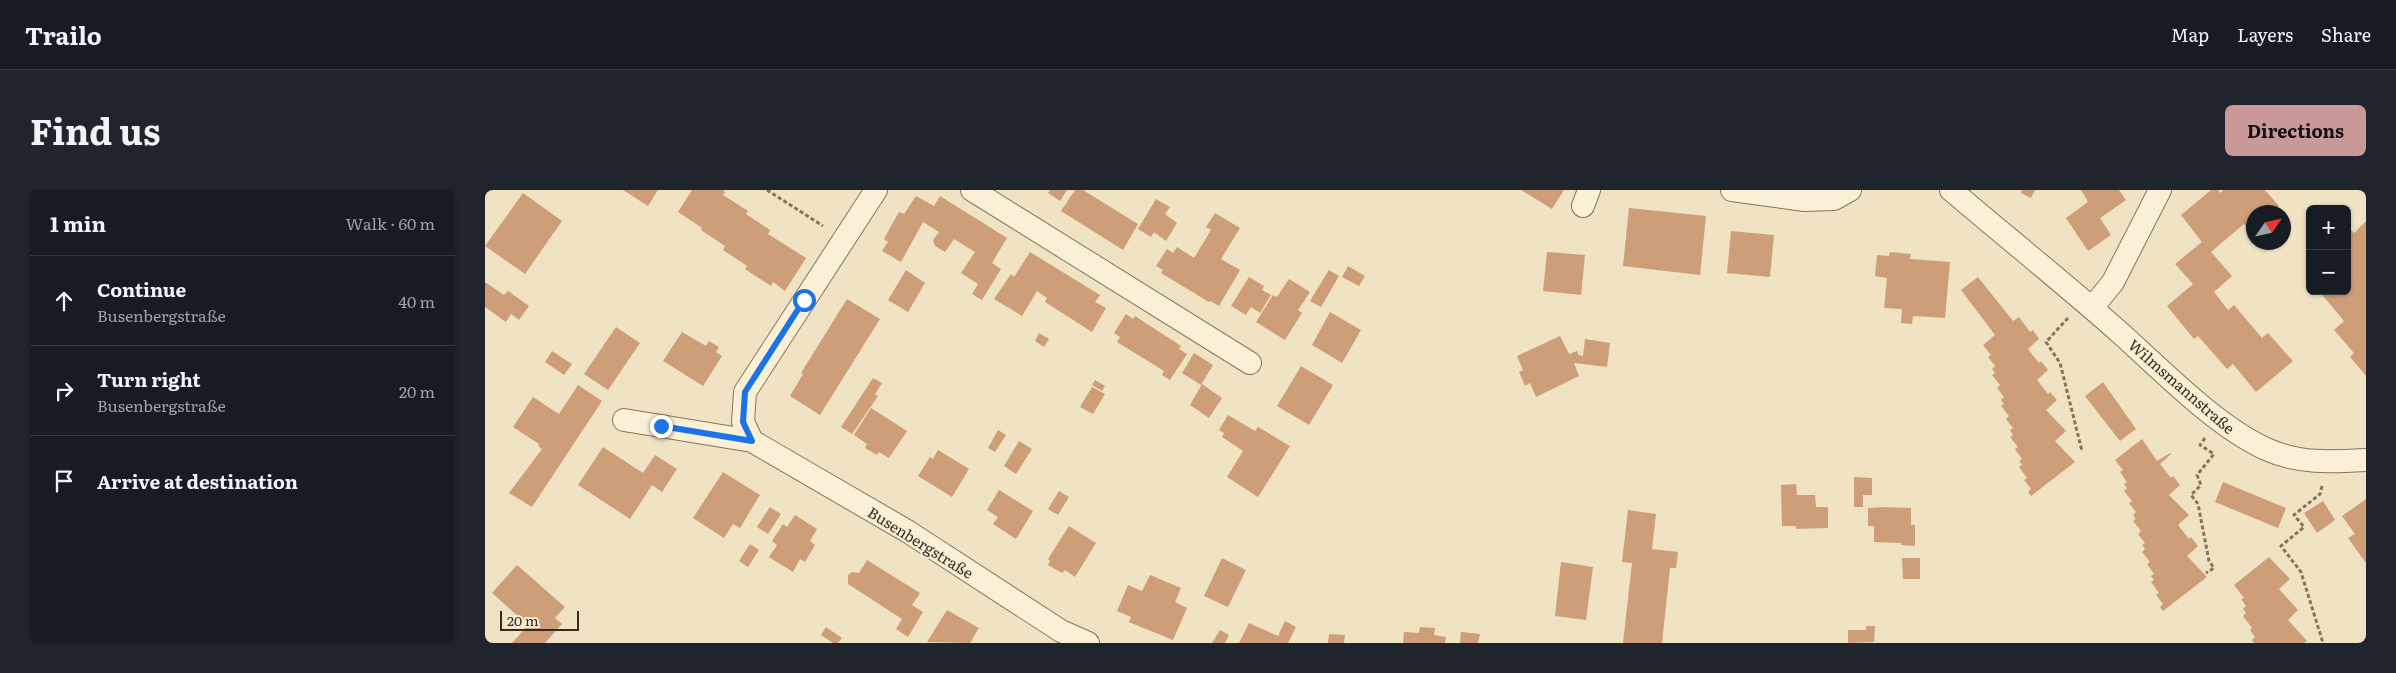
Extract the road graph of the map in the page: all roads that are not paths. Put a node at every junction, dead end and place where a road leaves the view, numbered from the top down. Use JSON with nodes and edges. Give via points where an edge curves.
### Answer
{"nodes":[{"id":1,"x":876,"y":190,"type":"edge"},
{"id":2,"x":972,"y":190,"type":"edge"},
{"id":3,"x":1732,"y":190,"type":"edge"},
{"id":4,"x":1850,"y":190,"type":"edge"},
{"id":5,"x":1951,"y":190,"type":"edge"},
{"id":6,"x":2160,"y":190,"type":"edge"},
{"id":7,"x":2092,"y":308,"type":"junction"},
{"id":8,"x":1250,"y":363,"type":"dead end"},
{"id":9,"x":624,"y":420,"type":"dead end"},
{"id":10,"x":752,"y":441,"type":"junction"},
{"id":11,"x":2366,"y":460,"type":"edge"},
{"id":12,"x":1088,"y":643,"type":"edge"}],
"edges":[{"from":1,"to":10,"type":"street","via":[[745,392],[743,422]]},
{"from":2,"to":8,"type":"street"},
{"from":3,"to":4,"type":"street","via":[[1805,200],[1834,199]]},
{"from":5,"to":7,"type":"street","name":"Wilmsmannstraße"},
{"from":6,"to":7,"type":"street","via":[[2113,282]]},
{"from":7,"to":11,"type":"street","name":"Wilmsmannstraße","via":[[2244,438],[2292,459],[2316,462]]},
{"from":9,"to":10,"type":"street","name":"Busenbergstraße"},
{"from":10,"to":12,"type":"street","name":"Busenbergstraße","via":[[907,531],[1061,631]]}]}
